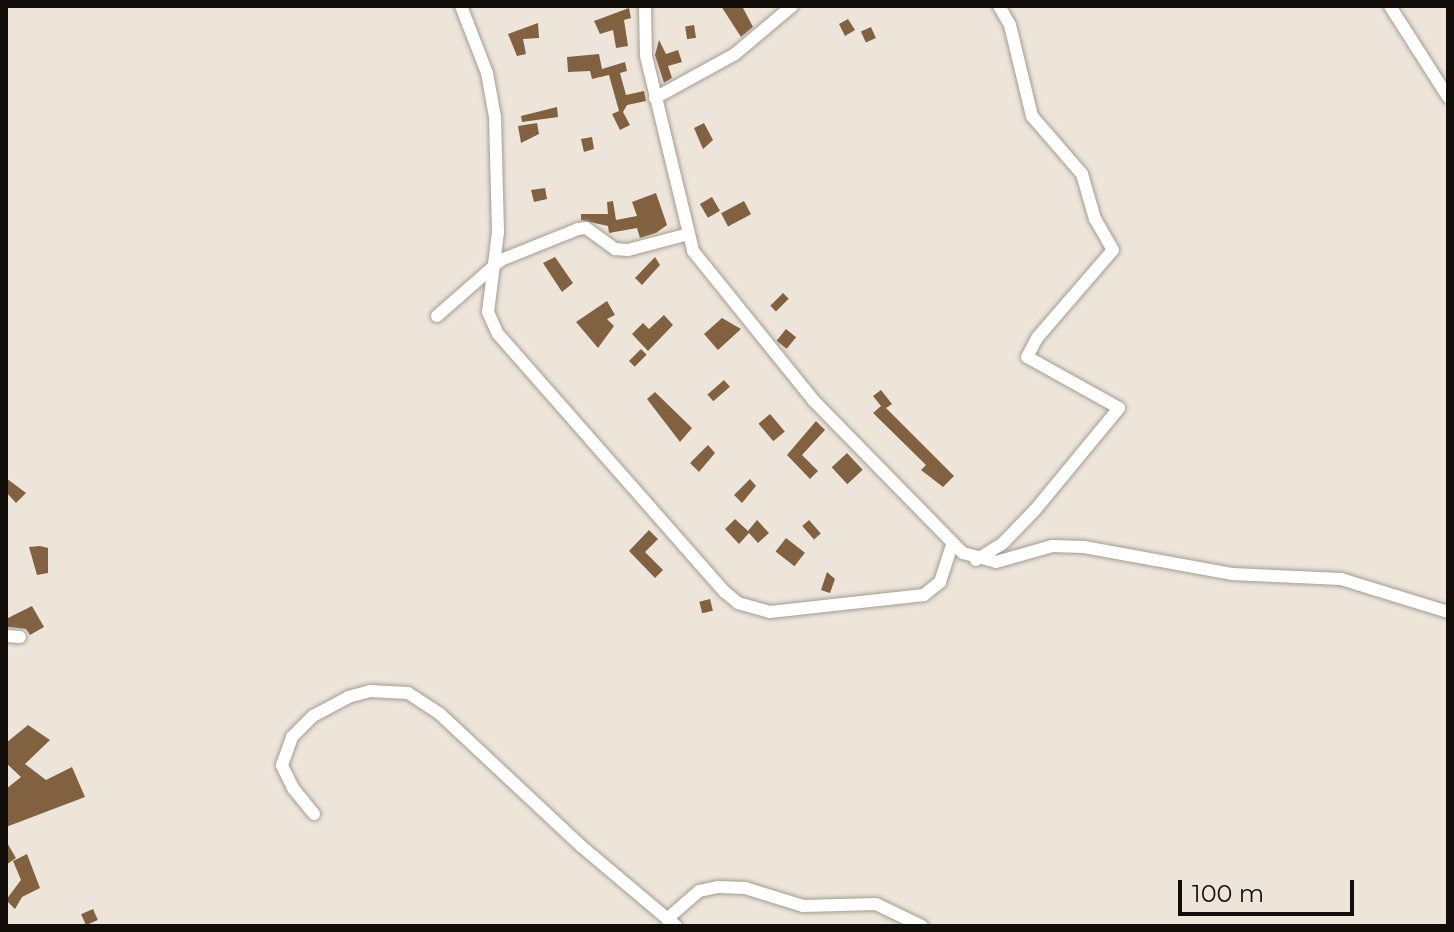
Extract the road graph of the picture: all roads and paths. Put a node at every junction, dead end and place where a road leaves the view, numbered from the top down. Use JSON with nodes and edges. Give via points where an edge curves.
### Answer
{"nodes":[{"id":1,"x":461,"y":6,"type":"edge"},
{"id":2,"x":645,"y":6,"type":"edge"},
{"id":3,"x":792,"y":6,"type":"edge"},
{"id":4,"x":999,"y":6,"type":"edge"},
{"id":5,"x":1390,"y":6,"type":"edge"},
{"id":6,"x":1448,"y":97,"type":"edge"},
{"id":7,"x":655,"y":98,"type":"junction"},
{"id":8,"x":685,"y":235,"type":"junction"},
{"id":9,"x":495,"y":264,"type":"junction"},
{"id":10,"x":437,"y":316,"type":"dead end"},
{"id":11,"x":952,"y":544,"type":"junction"},
{"id":12,"x":976,"y":560,"type":"junction"},
{"id":13,"x":1448,"y":612,"type":"edge"},
{"id":14,"x":6,"y":636,"type":"edge"},
{"id":15,"x":20,"y":637,"type":"dead end"},
{"id":16,"x":314,"y":814,"type":"dead end"},
{"id":17,"x":672,"y":922,"type":"edge"},
{"id":18,"x":922,"y":926,"type":"edge"}],
"edges":[{"from":1,"to":9,"type":"street","via":[[492,93]]},
{"from":2,"to":7,"type":"street","via":[[642,30]]},
{"from":3,"to":7,"type":"street","via":[[735,54]]},
{"from":4,"to":12,"type":"street","via":[[1010,25],[1032,116],[1082,174],[1095,219],[1113,250],[1037,338],[1027,357],[1119,408],[1035,510],[1002,544]]},
{"from":5,"to":6,"type":"street"},
{"from":7,"to":8,"type":"street"},
{"from":8,"to":9,"type":"street","via":[[628,250],[615,249],[586,228]]},
{"from":8,"to":11,"type":"street","via":[[703,266],[789,372]]},
{"from":9,"to":10,"type":"street"},
{"from":9,"to":11,"type":"street","via":[[487,296],[498,334],[738,603],[788,612],[924,595],[940,582]]},
{"from":11,"to":12,"type":"street"},
{"from":12,"to":13,"type":"street","via":[[996,562],[1052,546],[1084,547],[1232,574],[1341,579]]},
{"from":14,"to":15,"type":"street"},
{"from":16,"to":17,"type":"street","via":[[282,765],[292,737],[313,716],[348,697],[370,691],[408,693],[440,714]]},
{"from":17,"to":18,"type":"street","via":[[699,891],[718,887],[745,888],[803,906],[876,904]]}]}
